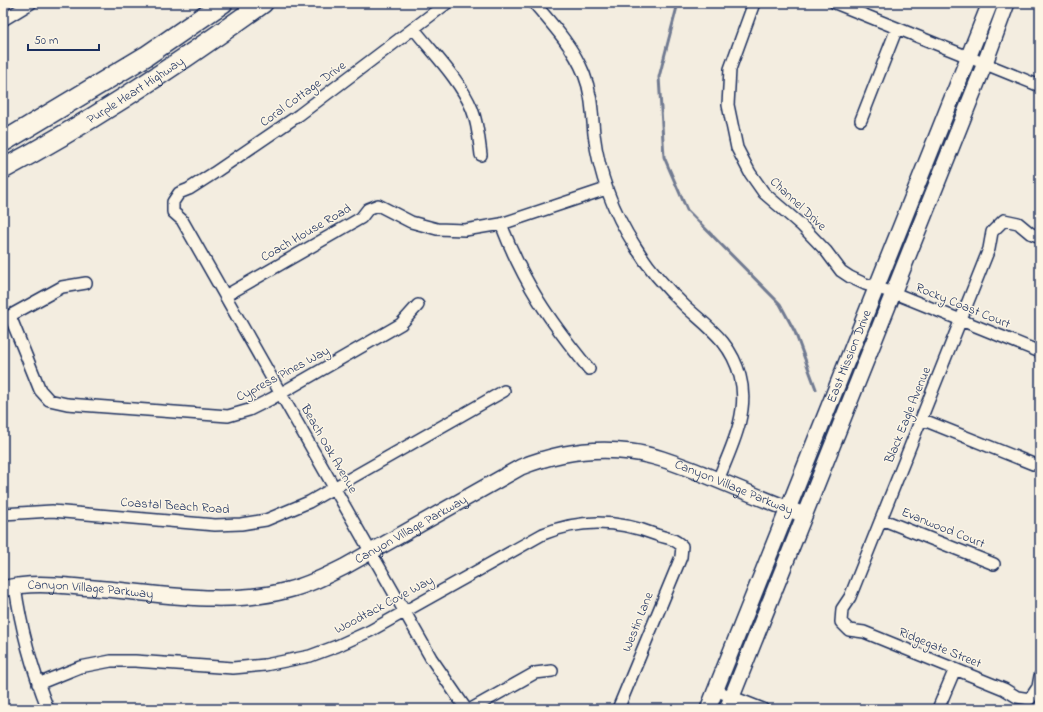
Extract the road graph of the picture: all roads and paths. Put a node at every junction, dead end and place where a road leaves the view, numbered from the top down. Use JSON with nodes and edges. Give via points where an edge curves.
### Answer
{"nodes":[{"id":1,"x":31,"y":3,"type":"edge"},
{"id":2,"x":223,"y":3,"type":"edge"},
{"id":3,"x":263,"y":3,"type":"edge"},
{"id":4,"x":447,"y":3,"type":"edge"},
{"id":5,"x":534,"y":3,"type":"edge"},
{"id":6,"x":754,"y":3,"type":"edge"},
{"id":7,"x":835,"y":3,"type":"edge"},
{"id":8,"x":990,"y":3,"type":"edge"},
{"id":9,"x":1007,"y":3,"type":"edge"},
{"id":10,"x":3,"y":20,"type":"edge"},
{"id":11,"x":897,"y":28,"type":"junction"},
{"id":12,"x":414,"y":29,"type":"junction"},
{"id":13,"x":968,"y":57,"type":"junction"},
{"id":14,"x":985,"y":63,"type":"junction"},
{"id":15,"x":1040,"y":86,"type":"edge"},
{"id":16,"x":861,"y":120,"type":"dead end"},
{"id":17,"x":3,"y":142,"type":"edge"},
{"id":18,"x":481,"y":155,"type":"dead end"},
{"id":19,"x":3,"y":169,"type":"edge"},
{"id":20,"x":606,"y":189,"type":"junction"},
{"id":21,"x":173,"y":202,"type":"joint"},
{"id":22,"x":501,"y":224,"type":"junction"},
{"id":23,"x":1040,"y":237,"type":"edge"},
{"id":24,"x":86,"y":283,"type":"dead end"},
{"id":25,"x":875,"y":288,"type":"junction"},
{"id":26,"x":894,"y":293,"type":"junction"},
{"id":27,"x":225,"y":296,"type":"junction"},
{"id":28,"x":418,"y":305,"type":"dead end"},
{"id":29,"x":6,"y":318,"type":"edge"},
{"id":30,"x":961,"y":319,"type":"junction"},
{"id":31,"x":1040,"y":352,"type":"edge"},
{"id":32,"x":589,"y":369,"type":"dead end"},
{"id":33,"x":504,"y":390,"type":"dead end"},
{"id":34,"x":281,"y":393,"type":"junction"},
{"id":35,"x":921,"y":419,"type":"junction"},
{"id":36,"x":1033,"y":464,"type":"dead end"},
{"id":37,"x":718,"y":480,"type":"junction"},
{"id":38,"x":334,"y":487,"type":"junction"},
{"id":39,"x":788,"y":509,"type":"junction"},
{"id":40,"x":3,"y":514,"type":"edge"},
{"id":41,"x":804,"y":515,"type":"junction"},
{"id":42,"x":882,"y":518,"type":"junction"},
{"id":43,"x":682,"y":546,"type":"joint"},
{"id":44,"x":371,"y":552,"type":"junction"},
{"id":45,"x":994,"y":564,"type":"dead end"},
{"id":46,"x":9,"y":587,"type":"edge"},
{"id":47,"x":405,"y":612,"type":"junction"},
{"id":48,"x":841,"y":622,"type":"joint"},
{"id":49,"x":955,"y":669,"type":"junction"},
{"id":50,"x":552,"y":671,"type":"dead end"},
{"id":51,"x":1040,"y":676,"type":"edge"},
{"id":52,"x":38,"y":684,"type":"junction"},
{"id":53,"x":715,"y":690,"type":"junction"},
{"id":54,"x":730,"y":703,"type":"edge"},
{"id":55,"x":48,"y":709,"type":"edge"},
{"id":56,"x":466,"y":709,"type":"edge"},
{"id":57,"x":471,"y":709,"type":"edge"},
{"id":58,"x":618,"y":709,"type":"edge"},
{"id":59,"x":708,"y":709,"type":"edge"},
{"id":60,"x":763,"y":709,"type":"edge"},
{"id":61,"x":938,"y":709,"type":"edge"}],
"edges":[{"from":1,"to":10,"type":"street"},
{"from":2,"to":17,"type":"highway","name":"Purple Heart Highway","via":[[146,56]]},
{"from":3,"to":19,"type":"highway","name":"Purple Heart Highway","via":[[104,110]]},
{"from":4,"to":12,"type":"street","name":"Coral Cottage Drive"},
{"from":5,"to":20,"type":"street","via":[[569,46],[585,75]]},
{"from":6,"to":25,"type":"street","name":"Channel Drive","via":[[733,56],[729,85],[730,117],[740,155],[764,193],[814,238],[841,271]]},
{"from":7,"to":11,"type":"street"},
{"from":8,"to":13,"type":"street","name":"East Mission Drive"},
{"from":9,"to":14,"type":"street","name":"East Mission Drive"},
{"from":11,"to":13,"type":"street"},
{"from":11,"to":16,"type":"street"},
{"from":12,"to":18,"type":"street","via":[[454,80],[471,108],[478,129]]},
{"from":12,"to":21,"type":"street","name":"Coral Cottage Drive","via":[[252,148],[189,189],[178,193]]},
{"from":13,"to":14,"type":"street"},
{"from":13,"to":25,"type":"street","name":"East Mission Drive"},
{"from":14,"to":15,"type":"street"},
{"from":14,"to":26,"type":"street","name":"East Mission Drive"},
{"from":20,"to":22,"type":"street","name":"Coach House Road"},
{"from":20,"to":37,"type":"street","via":[[621,222],[644,260],[670,291],[718,335],[738,368],[743,389],[741,420]]},
{"from":21,"to":27,"type":"street","name":"Beach Oak Avenue","via":[[173,212],[182,220]]},
{"from":22,"to":27,"type":"street","name":"Coach House Road","via":[[465,230],[436,229],[411,222],[378,205],[368,210],[361,218]]},
{"from":22,"to":32,"type":"street","via":[[532,293],[561,336]]},
{"from":23,"to":30,"type":"street","name":"Black Eagle Avenue","via":[[1018,223],[1004,220],[992,232],[989,249]]},
{"from":24,"to":29,"type":"street","via":[[62,287]]},
{"from":25,"to":26,"type":"street","name":"Rocky Coast Court"},
{"from":25,"to":39,"type":"street","name":"East Mission Drive"},
{"from":26,"to":30,"type":"street","name":"Rocky Coast Court"},
{"from":26,"to":41,"type":"street","name":"East Mission Drive"},
{"from":27,"to":34,"type":"street","name":"Beach Oak Avenue"},
{"from":28,"to":34,"type":"street","name":"Cypress Pines Way","via":[[401,324]]},
{"from":29,"to":34,"type":"street","name":"Cypress Pines Way","via":[[40,390],[49,400],[228,416],[249,410]]},
{"from":30,"to":31,"type":"street","name":"Rocky Coast Court"},
{"from":30,"to":35,"type":"street","name":"Black Eagle Avenue"},
{"from":33,"to":38,"type":"street","name":"Coastal Beach Road"},
{"from":34,"to":38,"type":"street","name":"Beach Oak Avenue"},
{"from":35,"to":36,"type":"street"},
{"from":35,"to":42,"type":"street","name":"Black Eagle Avenue"},
{"from":37,"to":39,"type":"street","name":"Canyon Village Parkway"},
{"from":37,"to":44,"type":"street","name":"Canyon Village Parkway","via":[[664,459],[631,452],[595,450],[560,454],[538,460],[500,478]]},
{"from":38,"to":40,"type":"street","name":"Coastal Beach Road","via":[[285,513],[266,520],[240,524],[52,511]]},
{"from":38,"to":44,"type":"street","name":"Beach Oak Avenue"},
{"from":39,"to":41,"type":"street","name":"Canyon Village Parkway"},
{"from":39,"to":53,"type":"street","name":"East Mission Drive"},
{"from":41,"to":54,"type":"street","name":"East Mission Drive"},
{"from":42,"to":45,"type":"street","name":"Evanwood Court"},
{"from":42,"to":48,"type":"street","name":"Black Eagle Avenue","via":[[850,597],[842,609]]},
{"from":43,"to":47,"type":"street","name":"Woodtack Cove Way","via":[[673,538],[619,524],[588,523],[558,528],[529,541]]},
{"from":43,"to":58,"type":"street","name":"Westin Lane","via":[[681,557]]},
{"from":44,"to":46,"type":"street","name":"Canyon Village Parkway","via":[[307,584],[252,597],[215,598],[48,585]]},
{"from":44,"to":47,"type":"street","name":"Beach Oak Avenue"},
{"from":46,"to":52,"type":"street","via":[[19,613]]},
{"from":47,"to":52,"type":"street","name":"Woodtack Cove Way","via":[[337,646],[286,661],[233,668],[111,661],[80,667]]},
{"from":47,"to":56,"type":"street","name":"Beach Oak Avenue","via":[[444,678]]},
{"from":48,"to":49,"type":"street","name":"Ridgegate Street","via":[[850,630],[864,632]]},
{"from":49,"to":51,"type":"street","name":"Ridgegate Street","via":[[1017,697],[1030,698],[1038,687]]},
{"from":49,"to":61,"type":"street"},
{"from":50,"to":57,"type":"street","via":[[535,673]]},
{"from":52,"to":55,"type":"street"},
{"from":53,"to":54,"type":"street"},
{"from":53,"to":59,"type":"street","name":"East Mission Drive"},
{"from":54,"to":60,"type":"street"}]}
